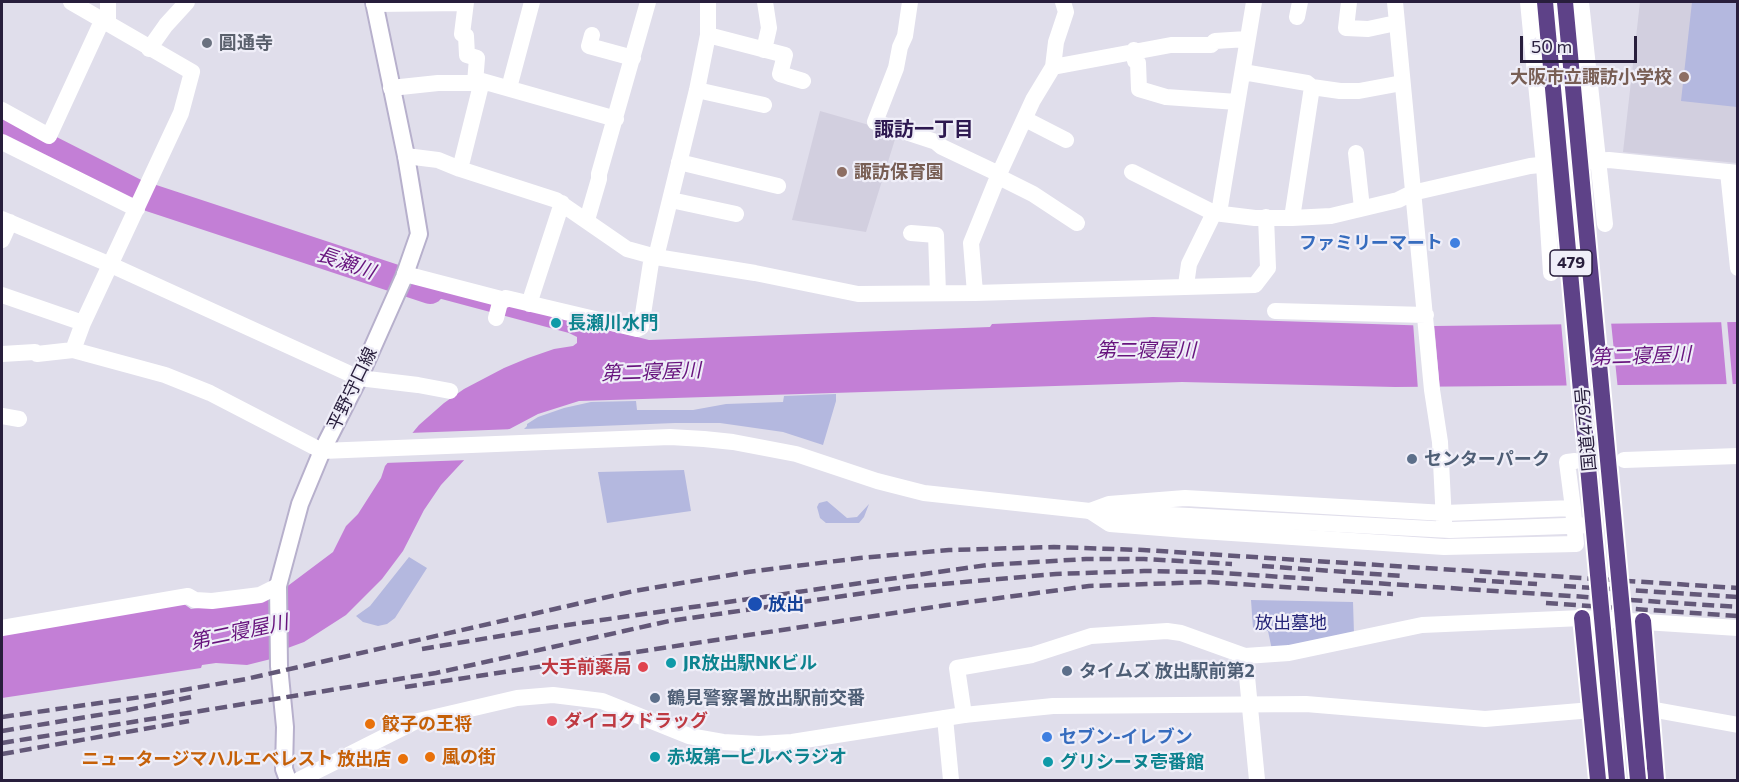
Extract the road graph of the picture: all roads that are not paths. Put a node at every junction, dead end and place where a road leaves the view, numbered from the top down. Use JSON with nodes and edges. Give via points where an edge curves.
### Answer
{"nodes":[{"id":1,"x":71,"y":2,"type":"edge"},
{"id":2,"x":108,"y":2,"type":"edge"},
{"id":3,"x":186,"y":2,"type":"edge"},
{"id":4,"x":466,"y":2,"type":"edge"},
{"id":5,"x":532,"y":2,"type":"edge"},
{"id":6,"x":648,"y":2,"type":"edge"},
{"id":7,"x":708,"y":2,"type":"edge"},
{"id":8,"x":765,"y":2,"type":"edge"},
{"id":9,"x":910,"y":2,"type":"edge"},
{"id":10,"x":1063,"y":2,"type":"edge"},
{"id":11,"x":1254,"y":2,"type":"edge"},
{"id":12,"x":1349,"y":2,"type":"edge"},
{"id":13,"x":1395,"y":2,"type":"edge"},
{"id":14,"x":1528,"y":2,"type":"edge"},
{"id":15,"x":1545,"y":2,"type":"edge"},
{"id":16,"x":1565,"y":2,"type":"edge"},
{"id":17,"x":1581,"y":2,"type":"edge"},
{"id":18,"x":374,"y":3,"type":"edge"},
{"id":19,"x":105,"y":23,"type":"junction"},
{"id":20,"x":1396,"y":23,"type":"junction"},
{"id":21,"x":708,"y":35,"type":"junction"},
{"id":22,"x":1247,"y":39,"type":"junction"},
{"id":23,"x":589,"y":46,"type":"dead end"},
{"id":24,"x":149,"y":49,"type":"junction"},
{"id":25,"x":764,"y":50,"type":"junction"},
{"id":26,"x":1134,"y":50,"type":"junction"},
{"id":27,"x":633,"y":58,"type":"junction"},
{"id":28,"x":1053,"y":67,"type":"junction"},
{"id":29,"x":1242,"y":72,"type":"junction"},
{"id":30,"x":803,"y":81,"type":"dead end"},
{"id":31,"x":478,"y":82,"type":"junction"},
{"id":32,"x":1402,"y":83,"type":"junction"},
{"id":33,"x":1312,"y":87,"type":"junction"},
{"id":34,"x":391,"y":88,"type":"junction"},
{"id":35,"x":509,"y":88,"type":"junction"},
{"id":36,"x":697,"y":90,"type":"junction"},
{"id":37,"x":1237,"y":102,"type":"junction"},
{"id":38,"x":764,"y":105,"type":"dead end"},
{"id":39,"x":2,"y":110,"type":"edge"},
{"id":40,"x":616,"y":118,"type":"junction"},
{"id":41,"x":1024,"y":119,"type":"junction"},
{"id":42,"x":1066,"y":140,"type":"dead end"},
{"id":43,"x":2,"y":142,"type":"edge"},
{"id":44,"x":1356,"y":153,"type":"dead end"},
{"id":45,"x":406,"y":156,"type":"junction"},
{"id":46,"x":1594,"y":161,"type":"junction"},
{"id":47,"x":679,"y":162,"type":"junction"},
{"id":48,"x":1547,"y":165,"type":"junction"},
{"id":49,"x":460,"y":169,"type":"junction"},
{"id":50,"x":1131,"y":172,"type":"dead end"},
{"id":51,"x":1733,"y":172,"type":"edge"},
{"id":52,"x":999,"y":175,"type":"junction"},
{"id":53,"x":778,"y":186,"type":"dead end"},
{"id":54,"x":1412,"y":193,"type":"junction"},
{"id":55,"x":141,"y":200,"type":"junction"},
{"id":56,"x":671,"y":200,"type":"junction"},
{"id":57,"x":562,"y":203,"type":"junction"},
{"id":58,"x":1362,"y":208,"type":"junction"},
{"id":59,"x":1216,"y":213,"type":"junction"},
{"id":60,"x":736,"y":214,"type":"dead end"},
{"id":61,"x":1266,"y":217,"type":"junction"},
{"id":62,"x":1292,"y":218,"type":"junction"},
{"id":63,"x":586,"y":220,"type":"junction"},
{"id":64,"x":5,"y":221,"type":"edge"},
{"id":65,"x":1077,"y":223,"type":"dead end"},
{"id":66,"x":1605,"y":225,"type":"dead end"},
{"id":67,"x":911,"y":233,"type":"dead end"},
{"id":68,"x":2,"y":240,"type":"edge"},
{"id":69,"x":654,"y":256,"type":"junction"},
{"id":70,"x":111,"y":265,"type":"junction"},
{"id":71,"x":1737,"y":268,"type":"edge"},
{"id":72,"x":1551,"y":273,"type":"dead end"},
{"id":73,"x":403,"y":280,"type":"junction"},
{"id":74,"x":1186,"y":285,"type":"junction"},
{"id":75,"x":938,"y":293,"type":"junction"},
{"id":76,"x":975,"y":293,"type":"junction"},
{"id":77,"x":2,"y":295,"type":"edge"},
{"id":78,"x":529,"y":304,"type":"junction"},
{"id":79,"x":1275,"y":311,"type":"dead end"},
{"id":80,"x":1426,"y":318,"type":"junction"},
{"id":81,"x":83,"y":323,"type":"junction"},
{"id":82,"x":73,"y":350,"type":"junction"},
{"id":83,"x":2,"y":354,"type":"edge"},
{"id":84,"x":358,"y":378,"type":"junction"},
{"id":85,"x":450,"y":391,"type":"dead end"},
{"id":86,"x":2,"y":416,"type":"edge"},
{"id":87,"x":19,"y":419,"type":"dead end"},
{"id":88,"x":322,"y":451,"type":"junction"},
{"id":89,"x":1737,"y":456,"type":"edge"},
{"id":90,"x":1624,"y":460,"type":"dead end"},
{"id":91,"x":1575,"y":461,"type":"dead end"},
{"id":92,"x":1572,"y":508,"type":"junction"},
{"id":93,"x":1090,"y":512,"type":"junction"},
{"id":94,"x":1445,"y":513,"type":"junction"},
{"id":95,"x":1615,"y":524,"type":"junction"},
{"id":96,"x":1594,"y":525,"type":"junction"},
{"id":97,"x":1444,"y":547,"type":"junction"},
{"id":98,"x":278,"y":587,"type":"junction"},
{"id":99,"x":1582,"y":618,"type":"junction"},
{"id":100,"x":1642,"y":621,"type":"junction"},
{"id":101,"x":2,"y":628,"type":"edge"},
{"id":102,"x":1737,"y":628,"type":"edge"},
{"id":103,"x":1245,"y":656,"type":"junction"},
{"id":104,"x":1249,"y":703,"type":"junction"},
{"id":105,"x":1650,"y":709,"type":"junction"},
{"id":106,"x":1592,"y":710,"type":"junction"},
{"id":107,"x":964,"y":715,"type":"junction"},
{"id":108,"x":945,"y":718,"type":"junction"},
{"id":109,"x":1737,"y":725,"type":"edge"},
{"id":110,"x":288,"y":780,"type":"edge"},
{"id":111,"x":299,"y":780,"type":"edge"},
{"id":112,"x":951,"y":780,"type":"edge"},
{"id":113,"x":1257,"y":780,"type":"edge"},
{"id":114,"x":1598,"y":780,"type":"edge"},
{"id":115,"x":1617,"y":780,"type":"edge"},
{"id":116,"x":1638,"y":780,"type":"edge"},
{"id":117,"x":1656,"y":780,"type":"edge"}],
"edges":[{"from":1,"to":19,"type":"street"},
{"from":2,"to":19,"type":"street"},
{"from":3,"to":24,"type":"street"},
{"from":4,"to":18,"type":"street"},
{"from":4,"to":31,"type":"street","via":[[462,34],[466,36],[467,55],[477,58]]},
{"from":5,"to":35,"type":"street"},
{"from":6,"to":27,"type":"street"},
{"from":7,"to":21,"type":"street"},
{"from":8,"to":25,"type":"street","via":[[769,28]]},
{"from":9,"to":52,"type":"street","via":[[896,68],[875,122],[936,141]]},
{"from":10,"to":28,"type":"street","via":[[1066,12]]},
{"from":11,"to":22,"type":"street"},
{"from":12,"to":20,"type":"street","via":[[1346,28],[1368,29]]},
{"from":13,"to":20,"type":"street"},
{"from":14,"to":48,"type":"street"},
{"from":15,"to":96,"type":"highway","name":"国道479号","number":"479","bridge":true},
{"from":16,"to":95,"type":"highway","name":"国道479号","number":"479","bridge":true},
{"from":17,"to":46,"type":"street"},
{"from":18,"to":34,"type":"street","name":"平野守口線"},
{"from":19,"to":24,"type":"street"},
{"from":19,"to":39,"type":"street","via":[[49,136]]},
{"from":20,"to":32,"type":"street"},
{"from":21,"to":25,"type":"street"},
{"from":21,"to":36,"type":"street"},
{"from":22,"to":26,"type":"street"},
{"from":22,"to":29,"type":"street"},
{"from":23,"to":27,"type":"street"},
{"from":24,"to":55,"type":"street","via":[[192,72],[182,112]]},
{"from":25,"to":30,"type":"street","via":[[785,55],[780,74]]},
{"from":26,"to":28,"type":"street"},
{"from":26,"to":37,"type":"street","via":[[1139,90],[1166,97]]},
{"from":27,"to":40,"type":"street"},
{"from":28,"to":41,"type":"street"},
{"from":29,"to":33,"type":"street"},
{"from":29,"to":37,"type":"street"},
{"from":31,"to":34,"type":"street"},
{"from":31,"to":35,"type":"street"},
{"from":31,"to":49,"type":"street"},
{"from":32,"to":33,"type":"street","via":[[1340,91]]},
{"from":32,"to":54,"type":"street"},
{"from":33,"to":62,"type":"street"},
{"from":34,"to":45,"type":"street","name":"平野守口線"},
{"from":35,"to":40,"type":"street"},
{"from":36,"to":38,"type":"street"},
{"from":36,"to":47,"type":"street"},
{"from":37,"to":59,"type":"street"},
{"from":40,"to":63,"type":"street"},
{"from":41,"to":42,"type":"street"},
{"from":41,"to":52,"type":"street"},
{"from":43,"to":55,"type":"street"},
{"from":44,"to":58,"type":"street"},
{"from":45,"to":49,"type":"street","via":[[438,160]]},
{"from":45,"to":73,"type":"street","name":"平野守口線","via":[[419,234]]},
{"from":46,"to":51,"type":"street"},
{"from":46,"to":66,"type":"street"},
{"from":47,"to":53,"type":"street"},
{"from":47,"to":56,"type":"street"},
{"from":48,"to":54,"type":"street"},
{"from":48,"to":72,"type":"street"},
{"from":49,"to":57,"type":"street"},
{"from":50,"to":59,"type":"street"},
{"from":51,"to":71,"type":"street"},
{"from":52,"to":65,"type":"street"},
{"from":52,"to":76,"type":"street","via":[[971,243]]},
{"from":54,"to":58,"type":"street"},
{"from":54,"to":80,"type":"street"},
{"from":55,"to":70,"type":"street"},
{"from":56,"to":60,"type":"street"},
{"from":56,"to":69,"type":"street"},
{"from":57,"to":63,"type":"street"},
{"from":57,"to":78,"type":"street"},
{"from":58,"to":62,"type":"street","via":[[1331,216]]},
{"from":59,"to":61,"type":"street"},
{"from":59,"to":74,"type":"street","via":[[1189,264]]},
{"from":61,"to":62,"type":"street"},
{"from":61,"to":74,"type":"street","via":[[1268,268],[1255,285]]},
{"from":63,"to":69,"type":"street","via":[[627,249]]},
{"from":64,"to":68,"type":"street"},
{"from":64,"to":70,"type":"street"},
{"from":67,"to":75,"type":"street","via":[[936,236]]},
{"from":69,"to":75,"type":"street","via":[[858,294]]},
{"from":69,"to":78,"type":"street","via":[[641,327],[637,329]]},
{"from":70,"to":81,"type":"street"},
{"from":70,"to":84,"type":"street"},
{"from":73,"to":78,"type":"street","via":[[499,309],[506,298]]},
{"from":73,"to":84,"type":"street","name":"平野守口線"},
{"from":74,"to":76,"type":"street"},
{"from":75,"to":76,"type":"street"},
{"from":77,"to":81,"type":"street"},
{"from":79,"to":80,"type":"street"},
{"from":80,"to":94,"type":"street"},
{"from":81,"to":82,"type":"street"},
{"from":82,"to":83,"type":"street"},
{"from":82,"to":88,"type":"street","via":[[180,380]]},
{"from":84,"to":85,"type":"street"},
{"from":84,"to":88,"type":"street","name":"平野守口線"},
{"from":86,"to":87,"type":"street"},
{"from":88,"to":93,"type":"street","via":[[670,437],[733,442],[796,454],[924,493]]},
{"from":88,"to":98,"type":"street","name":"平野守口線","via":[[300,504]]},
{"from":89,"to":90,"type":"street"},
{"from":91,"to":92,"type":"street","via":[[1567,462]]},
{"from":92,"to":94,"type":"street"},
{"from":92,"to":97,"type":"street","via":[[1576,544]]},
{"from":93,"to":94,"type":"street","via":[[1109,504],[1185,498]]},
{"from":93,"to":96,"type":"street","bridge":true,"via":[[1450,530]]},
{"from":93,"to":97,"type":"street","via":[[1110,524]]},
{"from":94,"to":97,"type":"street"},
{"from":95,"to":96,"type":"street","bridge":true},
{"from":95,"to":116,"type":"highway","name":"国道479号","number":"479","bridge":true},
{"from":96,"to":115,"type":"highway","name":"国道479号","number":"479","bridge":true},
{"from":98,"to":101,"type":"street","via":[[260,595],[212,601],[188,596]]},
{"from":98,"to":110,"type":"street","name":"平野守口線","via":[[284,769]]},
{"from":99,"to":100,"type":"street"},
{"from":99,"to":103,"type":"street","via":[[1422,625],[1289,653]]},
{"from":99,"to":106,"type":"highway"},
{"from":100,"to":102,"type":"street"},
{"from":100,"to":105,"type":"highway"},
{"from":103,"to":104,"type":"street"},
{"from":103,"to":107,"type":"street","via":[[1167,631],[1091,636],[1032,655],[957,668]]},
{"from":104,"to":106,"type":"street","via":[[1485,719]]},
{"from":104,"to":107,"type":"street","via":[[1053,706]]},
{"from":104,"to":113,"type":"street"},
{"from":105,"to":106,"type":"street"},
{"from":105,"to":109,"type":"street"},
{"from":105,"to":117,"type":"highway"},
{"from":106,"to":114,"type":"highway"},
{"from":107,"to":108,"type":"street"},
{"from":108,"to":111,"type":"street","via":[[792,742],[755,744],[689,736],[602,701],[554,695],[516,698],[414,722]]},
{"from":108,"to":112,"type":"street"}]}
